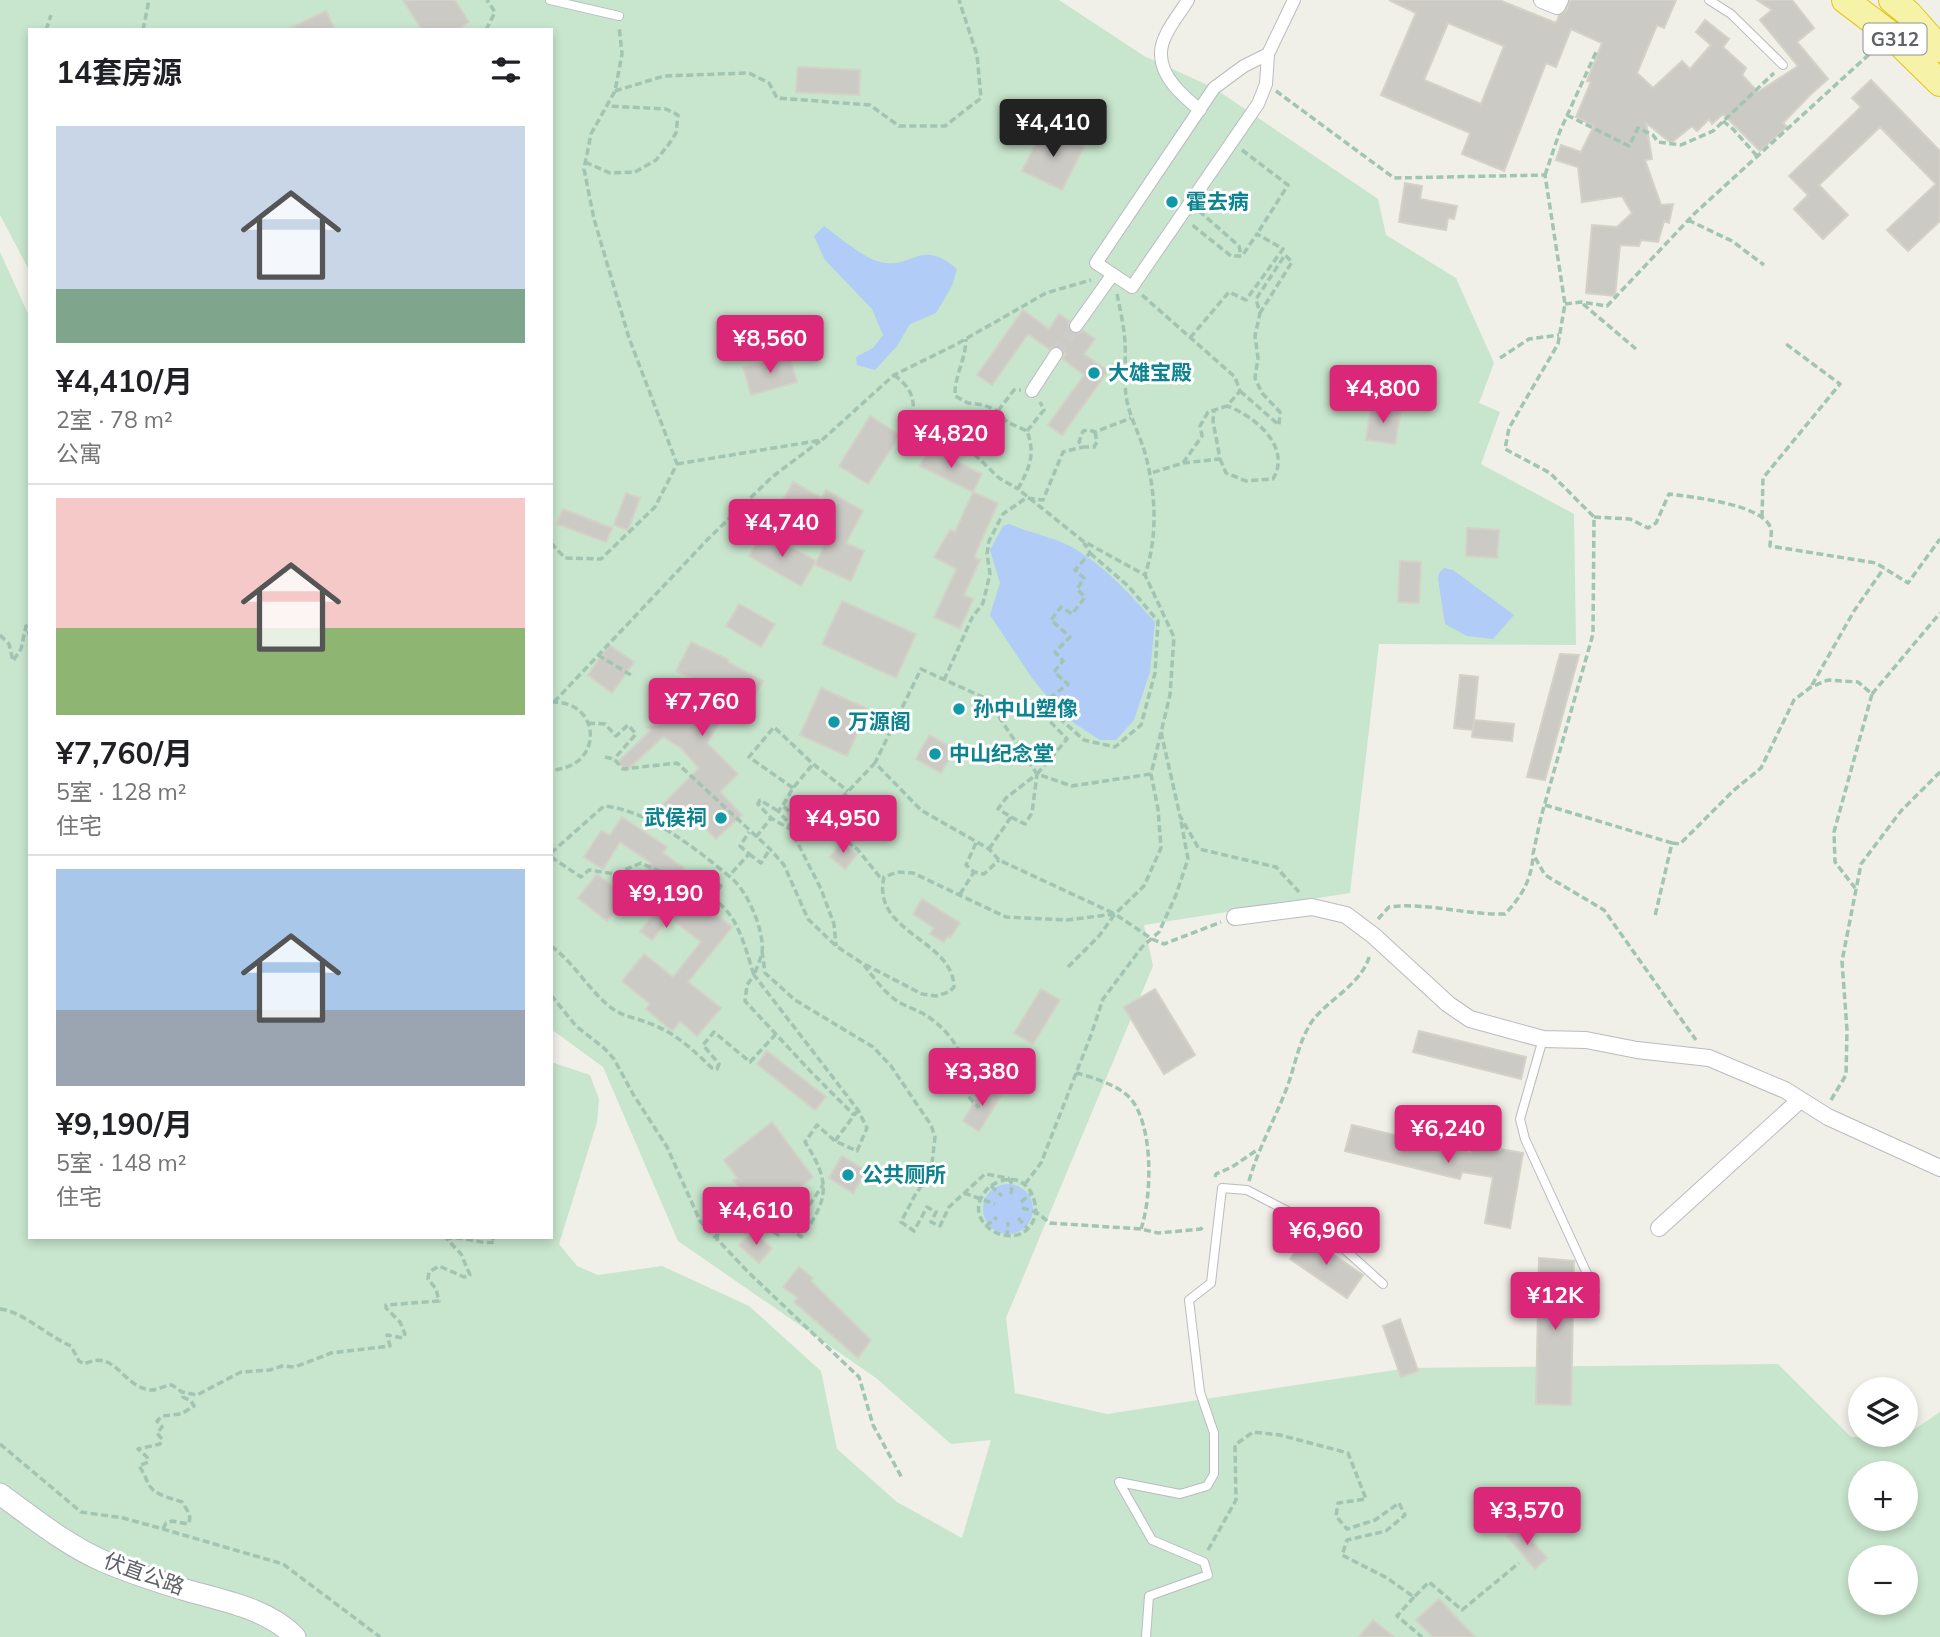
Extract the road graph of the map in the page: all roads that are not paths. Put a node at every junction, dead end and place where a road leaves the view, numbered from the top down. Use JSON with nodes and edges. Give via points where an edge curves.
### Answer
{"nodes":[{"id":1,"x":550,"y":0,"type":"edge"},
{"id":2,"x":1188,"y":0,"type":"edge"},
{"id":3,"x":1294,"y":0,"type":"edge"},
{"id":4,"x":1542,"y":0,"type":"edge"},
{"id":5,"x":1560,"y":0,"type":"edge"},
{"id":6,"x":1709,"y":0,"type":"edge"},
{"id":7,"x":1846,"y":0,"type":"edge"},
{"id":8,"x":1905,"y":7,"type":"edge"},
{"id":9,"x":618,"y":16,"type":"road end"},
{"id":10,"x":1940,"y":49,"type":"edge"},
{"id":11,"x":1268,"y":54,"type":"junction"},
{"id":12,"x":1783,"y":65,"type":"road end"},
{"id":13,"x":1940,"y":83,"type":"edge"},
{"id":14,"x":1200,"y":110,"type":"junction"},
{"id":15,"x":1113,"y":274,"type":"junction"},
{"id":16,"x":1076,"y":326,"type":"tunnel mouth"},
{"id":17,"x":1056,"y":354,"type":"tunnel mouth"},
{"id":18,"x":1032,"y":391,"type":"road end"},
{"id":19,"x":1235,"y":917,"type":"road end"},
{"id":20,"x":1543,"y":1039,"type":"junction"},
{"id":21,"x":1800,"y":1100,"type":"junction"},
{"id":22,"x":1940,"y":1168,"type":"edge"},
{"id":23,"x":1659,"y":1228,"type":"dead end"},
{"id":24,"x":1383,"y":1284,"type":"dead end"},
{"id":25,"x":1595,"y":1291,"type":"dead end"},
{"id":26,"x":0,"y":1494,"type":"edge"},
{"id":27,"x":295,"y":1637,"type":"edge"},
{"id":28,"x":1146,"y":1637,"type":"edge"}],
"edges":[{"from":1,"to":9,"type":"lane"},
{"from":2,"to":14,"type":"street","via":[[1161,53],[1166,72],[1181,94]]},
{"from":3,"to":11,"type":"street"},
{"from":4,"to":5,"type":"street","via":[[1557,6]]},
{"from":6,"to":12,"type":"lane","via":[[1731,14]]},
{"from":7,"to":13,"type":"highway","number":"G312","via":[[1890,34]]},
{"from":8,"to":10,"type":"highway","number":"G312"},
{"from":11,"to":14,"type":"street","via":[[1214,89]]},
{"from":11,"to":15,"type":"street","via":[[1266,84],[1258,104],[1132,287]]},
{"from":14,"to":15,"type":"street","via":[[1096,263]]},
{"from":15,"to":16,"type":"street"},
{"from":17,"to":18,"type":"street"},
{"from":19,"to":20,"type":"street","via":[[1312,907],[1346,915],[1470,1018]]},
{"from":20,"to":21,"type":"street","via":[[1586,1040],[1709,1058]]},
{"from":20,"to":25,"type":"lane","via":[[1520,1119],[1522,1129]]},
{"from":21,"to":22,"type":"street"},
{"from":21,"to":23,"type":"street"},
{"from":24,"to":28,"type":"lane","via":[[1322,1229],[1247,1191],[1222,1188],[1211,1283],[1189,1300],[1200,1392],[1214,1433],[1214,1474],[1207,1486],[1180,1494],[1119,1482],[1152,1540],[1204,1562],[1208,1575],[1149,1596]]},
{"from":26,"to":27,"type":"main road","name":"伏直公路","via":[[99,1559],[257,1611]]}]}
